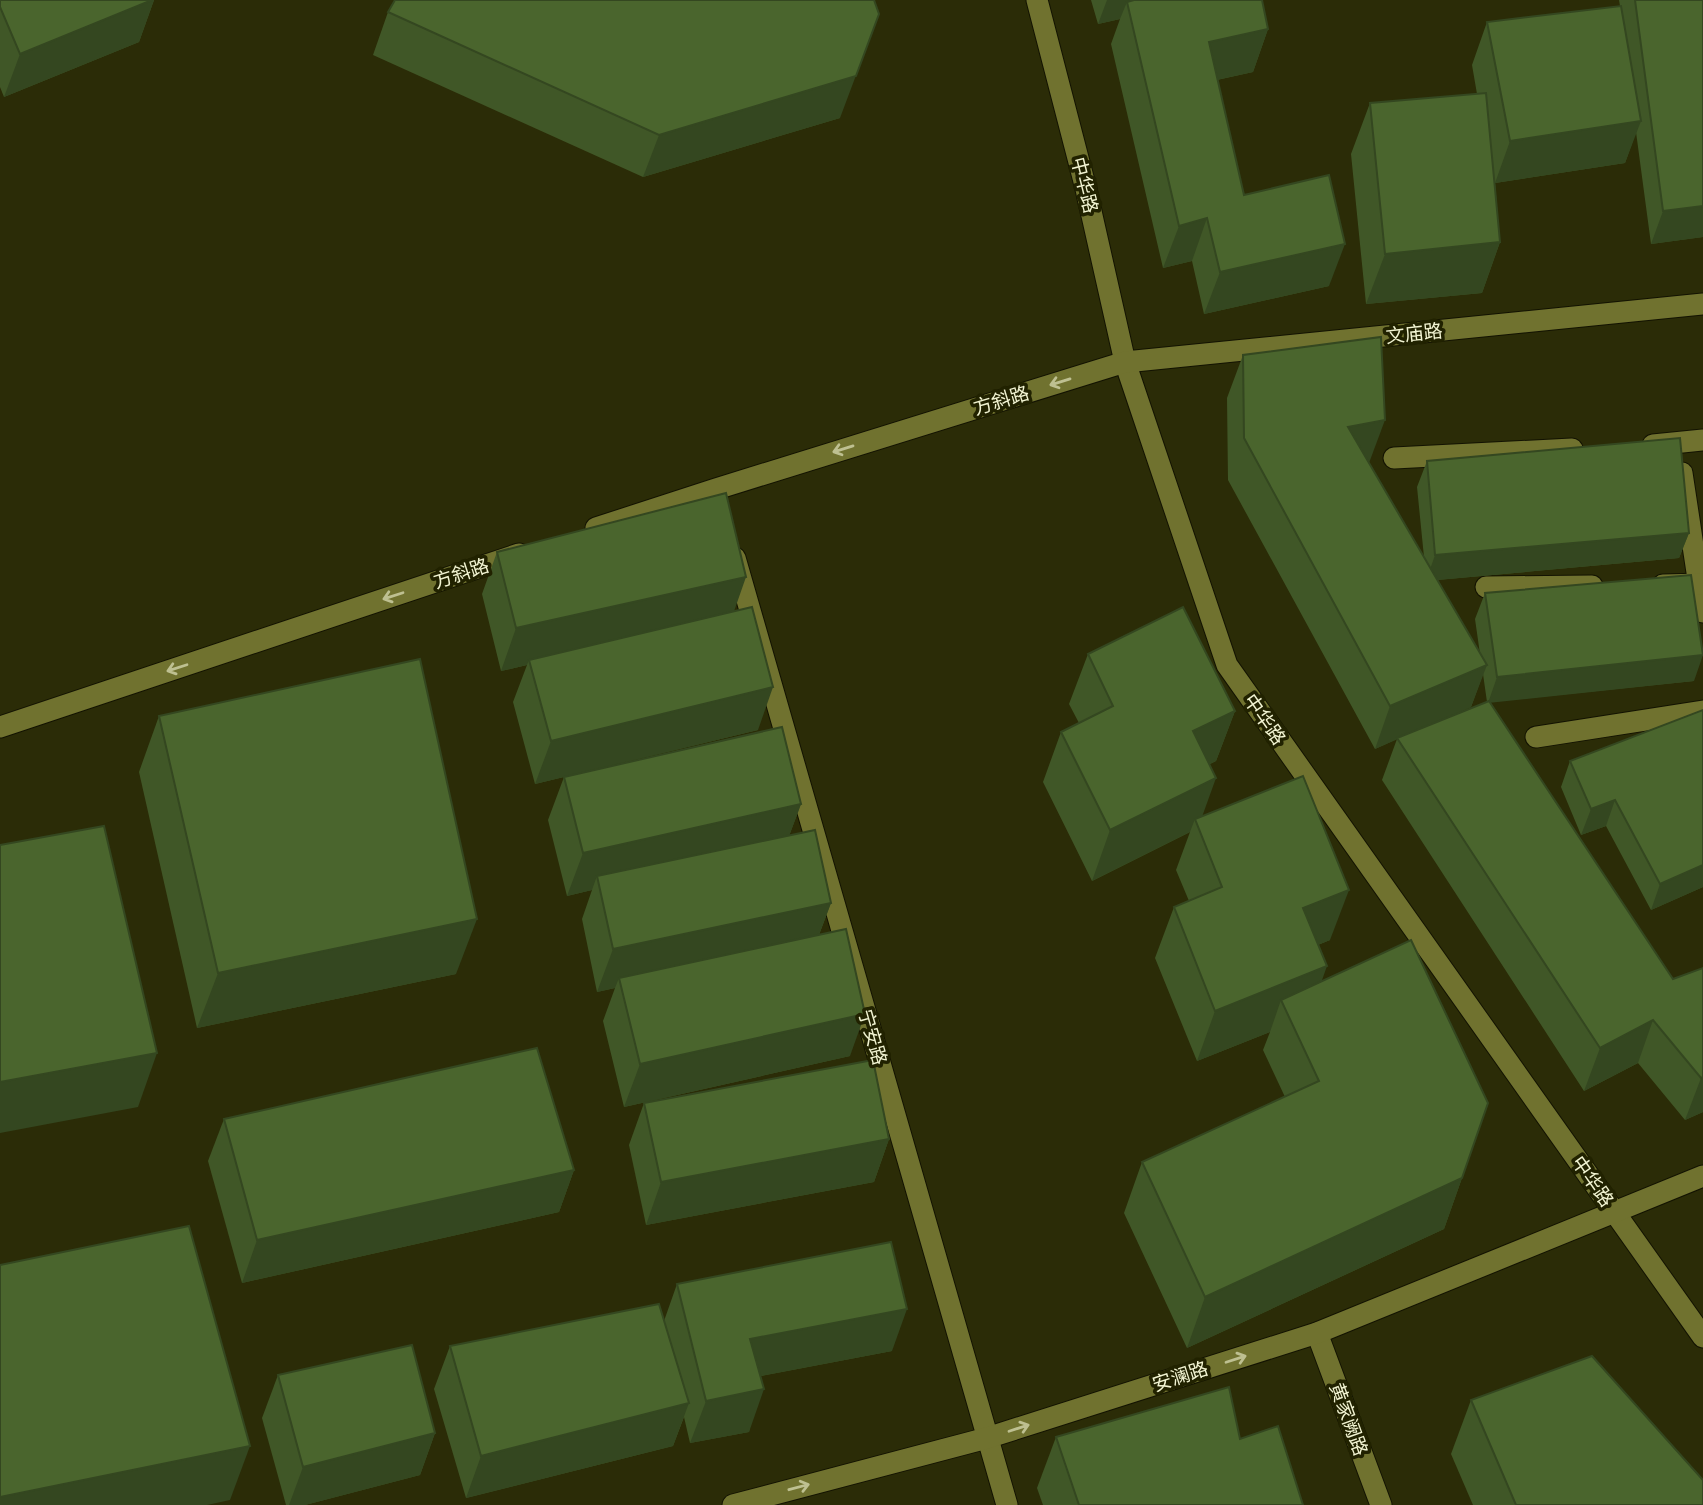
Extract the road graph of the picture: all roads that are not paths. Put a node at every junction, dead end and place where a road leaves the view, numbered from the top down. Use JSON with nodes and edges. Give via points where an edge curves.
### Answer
{"nodes":[{"id":1,"x":1037,"y":0,"type":"edge"},
{"id":2,"x":1703,"y":304,"type":"edge"},
{"id":3,"x":1125,"y":362,"type":"junction"},
{"id":4,"x":1703,"y":440,"type":"edge"},
{"id":5,"x":1677,"y":444,"type":"junction"},
{"id":6,"x":1637,"y":446,"type":"edge"},
{"id":7,"x":1596,"y":447,"type":"edge"},
{"id":8,"x":1394,"y":457,"type":"dead end"},
{"id":9,"x":583,"y":533,"type":"edge"},
{"id":10,"x":731,"y":542,"type":"edge"},
{"id":11,"x":543,"y":546,"type":"edge"},
{"id":12,"x":1701,"y":584,"type":"edge"},
{"id":13,"x":1619,"y":585,"type":"edge"},
{"id":14,"x":1646,"y":585,"type":"edge"},
{"id":15,"x":1486,"y":587,"type":"edge"},
{"id":16,"x":1703,"y":612,"type":"edge"},
{"id":17,"x":1703,"y":711,"type":"edge"},
{"id":18,"x":0,"y":727,"type":"edge"},
{"id":19,"x":1536,"y":737,"type":"dead end"},
{"id":20,"x":1703,"y":1176,"type":"edge"},
{"id":21,"x":1615,"y":1211,"type":"junction"},
{"id":22,"x":1317,"y":1333,"type":"junction"},
{"id":23,"x":1703,"y":1337,"type":"edge"},
{"id":24,"x":987,"y":1438,"type":"junction"},
{"id":25,"x":733,"y":1505,"type":"edge"},
{"id":26,"x":1007,"y":1505,"type":"edge"},
{"id":27,"x":1381,"y":1505,"type":"edge"}],
"edges":[{"from":1,"to":3,"type":"street","name":"中华路"},
{"from":2,"to":3,"type":"street","name":"文庙路"},
{"from":3,"to":9,"type":"street","name":"方斜路","one_way":true,"via":[[718,495]]},
{"from":3,"to":21,"type":"street","name":"中华路","via":[[1227,665]]},
{"from":4,"to":5,"type":"street"},
{"from":5,"to":6,"type":"street"},
{"from":5,"to":12,"type":"street"},
{"from":7,"to":8,"type":"street"},
{"from":10,"to":24,"type":"street","name":"宁安路"},
{"from":11,"to":18,"type":"street","name":"方斜路","one_way":true},
{"from":12,"to":14,"type":"street"},
{"from":12,"to":16,"type":"street"},
{"from":13,"to":15,"type":"street"},
{"from":17,"to":19,"type":"street"},
{"from":20,"to":21,"type":"street","name":"安澜路"},
{"from":21,"to":22,"type":"street","name":"安澜路"},
{"from":21,"to":23,"type":"street","name":"中华路"},
{"from":24,"to":22,"type":"street","name":"安澜路","one_way":true},
{"from":22,"to":27,"type":"street","name":"黄家阙路"},
{"from":25,"to":24,"type":"street","name":"安澜路","one_way":true},
{"from":24,"to":26,"type":"street","name":"宁安路"}]}
